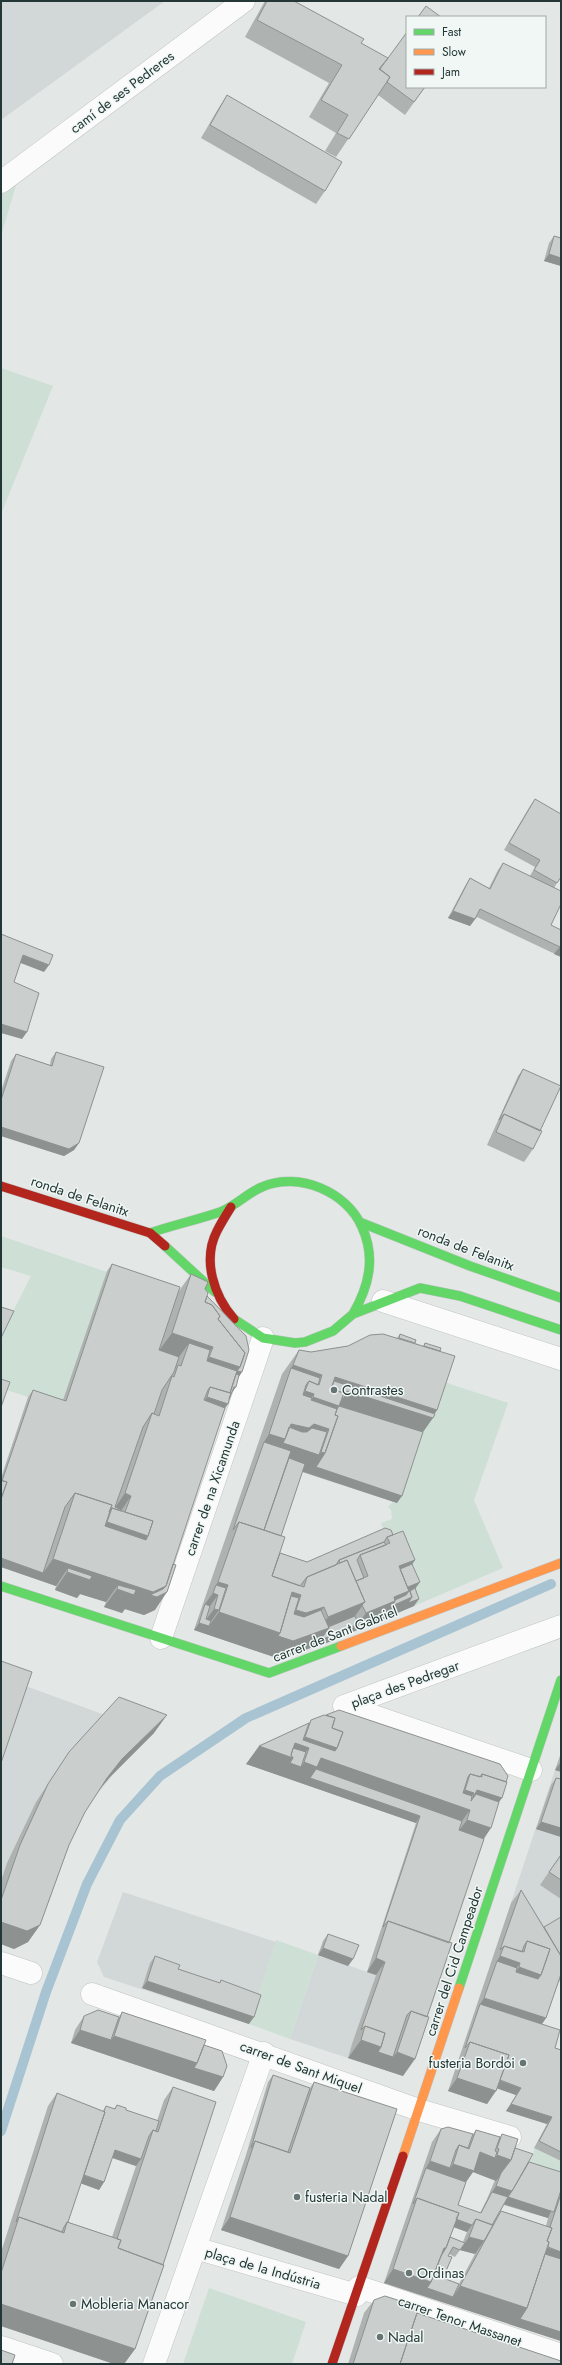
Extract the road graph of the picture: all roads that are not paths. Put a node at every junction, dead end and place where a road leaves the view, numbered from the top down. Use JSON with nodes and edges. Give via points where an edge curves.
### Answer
{"nodes":[{"id":1,"x":244,"y":1,"type":"edge"},
{"id":2,"x":1,"y":182,"type":"edge"},
{"id":3,"x":1,"y":1186,"type":"edge"},
{"id":4,"x":231,"y":1207,"type":"junction"},
{"id":5,"x":362,"y":1222,"type":"junction"},
{"id":6,"x":150,"y":1233,"type":"junction"},
{"id":7,"x":215,"y":1292,"type":"junction"},
{"id":8,"x":561,"y":1298,"type":"edge"},
{"id":9,"x":383,"y":1301,"type":"junction"},
{"id":10,"x":353,"y":1314,"type":"junction"},
{"id":11,"x":561,"y":1330,"type":"edge"},
{"id":12,"x":263,"y":1338,"type":"junction"},
{"id":13,"x":561,"y":1358,"type":"edge"},
{"id":14,"x":561,"y":1562,"type":"edge"},
{"id":15,"x":1,"y":1586,"type":"edge"},
{"id":16,"x":561,"y":1626,"type":"edge"},
{"id":17,"x":162,"y":1638,"type":"junction"},
{"id":18,"x":561,"y":1680,"type":"edge"},
{"id":19,"x":531,"y":1770,"type":"junction"},
{"id":20,"x":1,"y":1963,"type":"edge"},
{"id":21,"x":31,"y":1973,"type":"dead end"},
{"id":22,"x":92,"y":1994,"type":"dead end"},
{"id":23,"x":264,"y":2053,"type":"junction"},
{"id":24,"x":419,"y":2110,"type":"junction"},
{"id":25,"x":510,"y":2137,"type":"edge"},
{"id":26,"x":195,"y":2248,"type":"junction"},
{"id":27,"x":358,"y":2291,"type":"junction"},
{"id":28,"x":1,"y":2347,"type":"edge"},
{"id":29,"x":561,"y":2355,"type":"edge"},
{"id":30,"x":52,"y":2364,"type":"edge"},
{"id":31,"x":154,"y":2364,"type":"edge"},
{"id":32,"x":332,"y":2364,"type":"edge"}],
"edges":[{"from":1,"to":2,"type":"street","name":"camí de ses Pedreres"},
{"from":3,"to":6,"type":"street","name":"ronda de Felanitx"},
{"from":4,"to":5,"type":"street","via":[[266,1185],[302,1182],[328,1190],[345,1202]]},
{"from":4,"to":6,"type":"street"},
{"from":4,"to":7,"type":"street","via":[[216,1232],[210,1254]]},
{"from":5,"to":8,"type":"street","name":"ronda de Felanitx","via":[[470,1266]]},
{"from":5,"to":10,"type":"street","via":[[371,1252],[370,1280]]},
{"from":6,"to":7,"type":"street"},
{"from":7,"to":12,"type":"street","via":[[223,1307],[237,1323]]},
{"from":9,"to":10,"type":"street"},
{"from":9,"to":11,"type":"street","via":[[420,1288],[460,1296]]},
{"from":9,"to":13,"type":"street"},
{"from":10,"to":12,"type":"street","via":[[333,1331],[305,1342],[294,1343]]},
{"from":12,"to":17,"type":"street","name":"carrer de na Xicamunda"},
{"from":14,"to":17,"type":"street","name":"carrer de Sant Gabriel","via":[[270,1673]]},
{"from":15,"to":17,"type":"street","name":"carrer de Sant Gabriel"},
{"from":16,"to":19,"type":"street","name":"plaça des Pedregar","via":[[344,1706]]},
{"from":18,"to":19,"type":"street","name":"carrer del Cid Campeador"},
{"from":19,"to":24,"type":"street","name":"carrer del Cid Campeador"},
{"from":20,"to":21,"type":"street"},
{"from":22,"to":23,"type":"street","name":"carrer de Sant Miquel"},
{"from":23,"to":24,"type":"street","name":"carrer de Sant Miquel"},
{"from":23,"to":26,"type":"street"},
{"from":24,"to":25,"type":"street","name":"carrer de Sant Miquel"},
{"from":24,"to":27,"type":"street","name":"carrer del Cid Campeador"},
{"from":26,"to":27,"type":"street","name":"plaça de la Indústria"},
{"from":26,"to":31,"type":"street","name":"plaça de la Indústria"},
{"from":27,"to":29,"type":"street","name":"carrer Tenor Massanet"},
{"from":27,"to":32,"type":"street"},
{"from":28,"to":30,"type":"street"}]}
